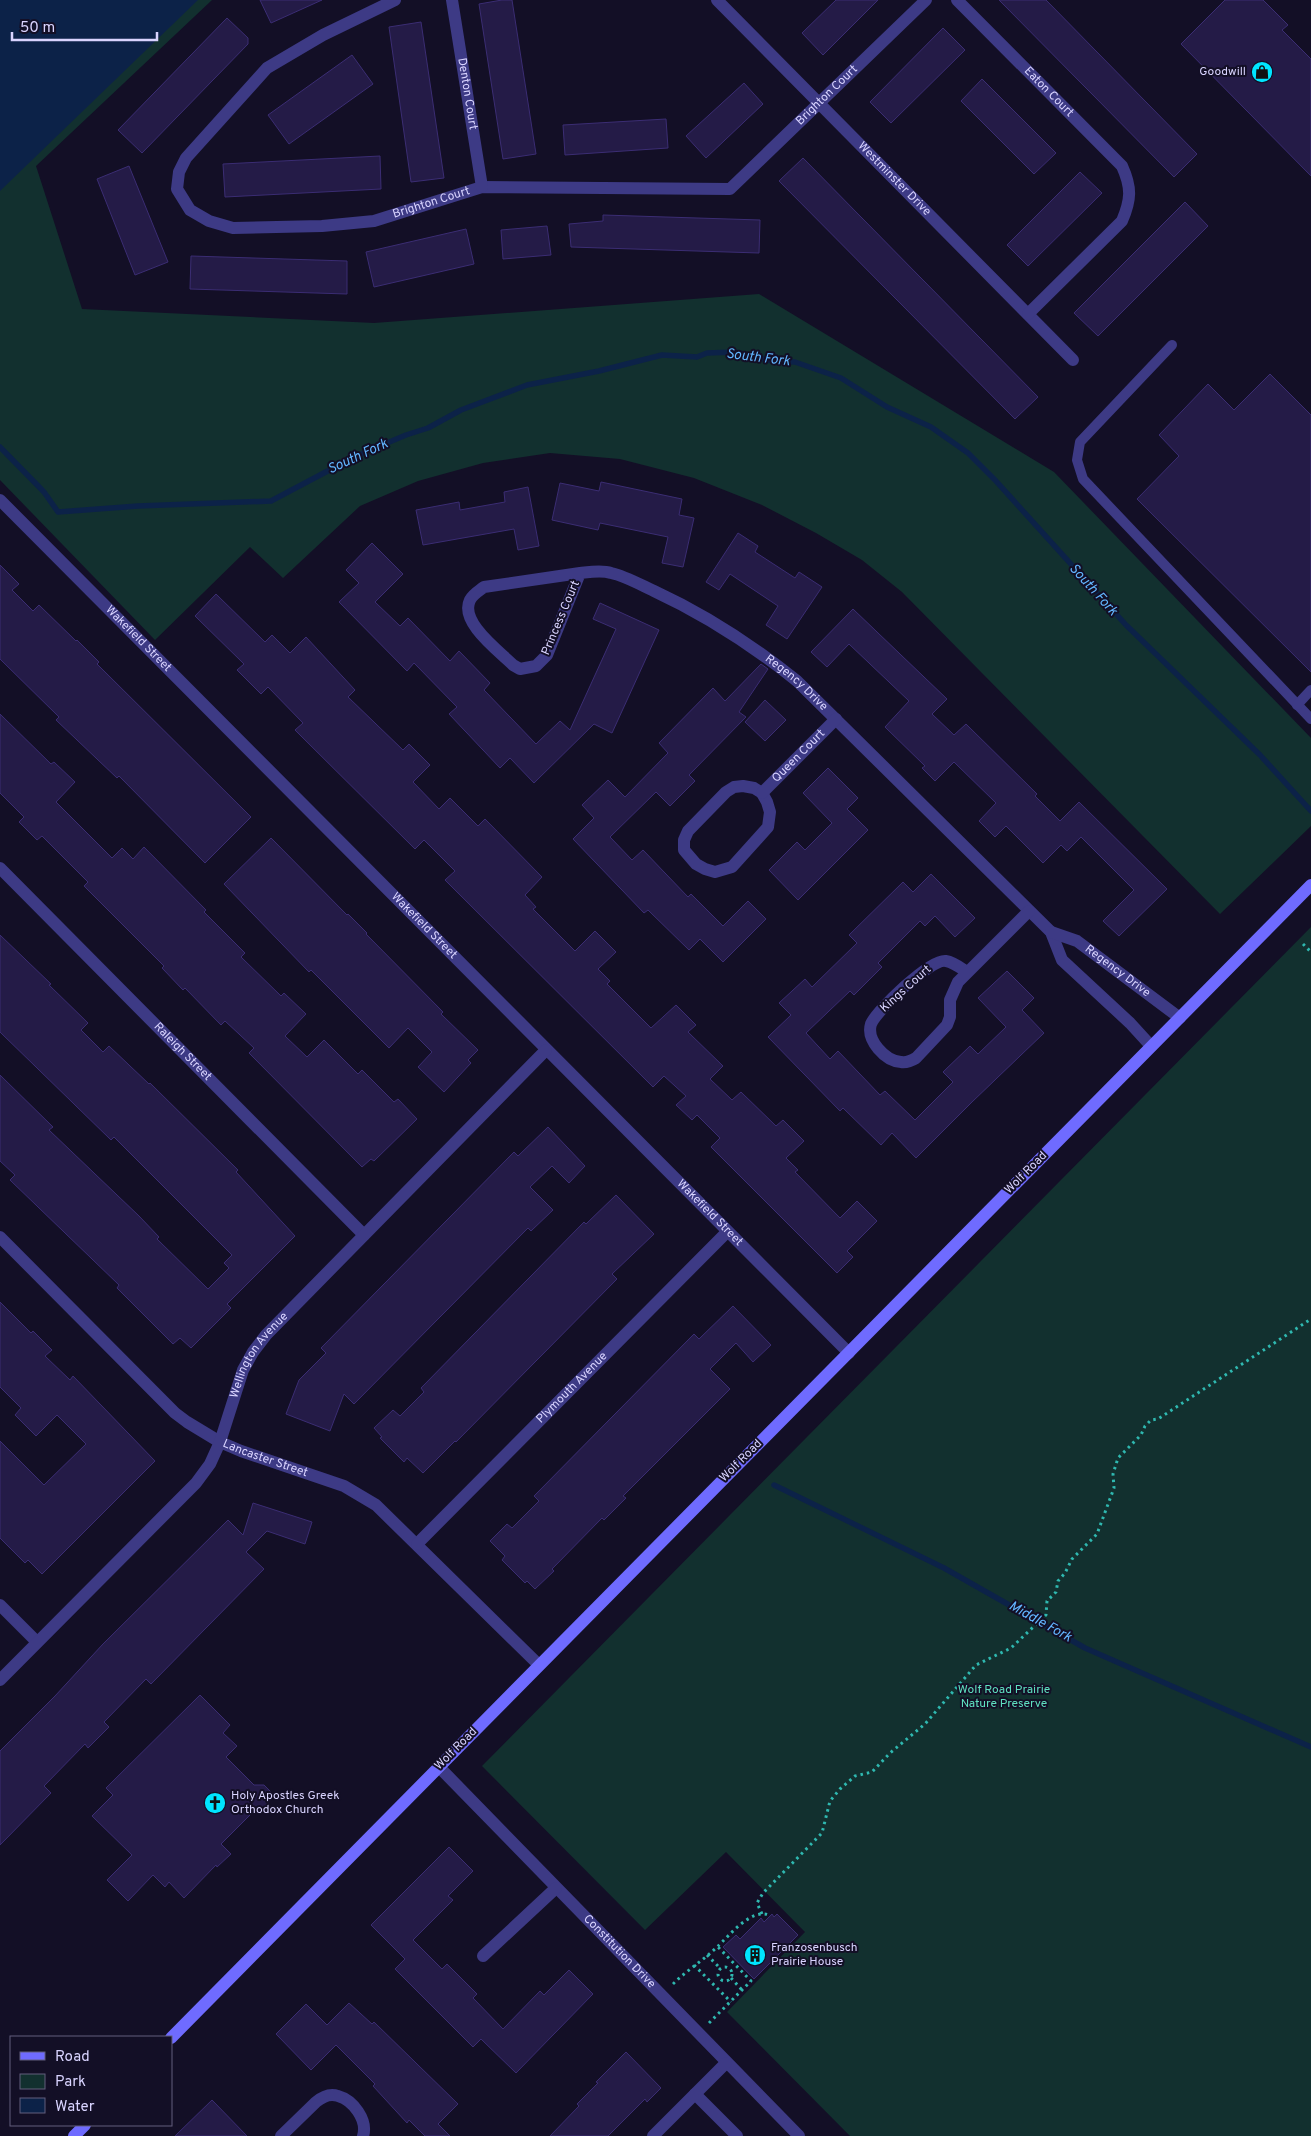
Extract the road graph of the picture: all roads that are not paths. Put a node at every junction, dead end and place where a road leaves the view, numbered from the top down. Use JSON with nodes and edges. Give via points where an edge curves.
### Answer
{"nodes":[{"id":1,"x":395,"y":0,"type":"edge"},
{"id":2,"x":452,"y":0,"type":"edge"},
{"id":3,"x":717,"y":0,"type":"edge"},
{"id":4,"x":926,"y":0,"type":"edge"},
{"id":5,"x":957,"y":0,"type":"edge"},
{"id":6,"x":820,"y":104,"type":"junction"},
{"id":7,"x":482,"y":187,"type":"junction"},
{"id":8,"x":1028,"y":314,"type":"junction"},
{"id":9,"x":1172,"y":345,"type":"dead end"},
{"id":10,"x":1073,"y":360,"type":"dead end"},
{"id":11,"x":0,"y":500,"type":"edge"},
{"id":12,"x":580,"y":573,"type":"junction"},
{"id":13,"x":475,"y":594,"type":"joint"},
{"id":14,"x":1311,"y":690,"type":"edge"},
{"id":15,"x":1297,"y":705,"type":"junction"},
{"id":16,"x":836,"y":719,"type":"junction"},
{"id":17,"x":1311,"y":719,"type":"edge"},
{"id":18,"x":762,"y":793,"type":"junction"},
{"id":19,"x":0,"y":868,"type":"edge"},
{"id":20,"x":1311,"y":885,"type":"edge"},
{"id":21,"x":1029,"y":911,"type":"junction"},
{"id":22,"x":1051,"y":932,"type":"junction"},
{"id":23,"x":967,"y":972,"type":"junction"},
{"id":24,"x":1180,"y":1018,"type":"junction"},
{"id":25,"x":1151,"y":1046,"type":"junction"},
{"id":26,"x":546,"y":1050,"type":"junction"},
{"id":27,"x":727,"y":1232,"type":"junction"},
{"id":28,"x":364,"y":1235,"type":"junction"},
{"id":29,"x":0,"y":1237,"type":"edge"},
{"id":30,"x":849,"y":1353,"type":"junction"},
{"id":31,"x":220,"y":1442,"type":"junction"},
{"id":32,"x":417,"y":1544,"type":"junction"},
{"id":33,"x":0,"y":1605,"type":"edge"},
{"id":34,"x":37,"y":1642,"type":"junction"},
{"id":35,"x":539,"y":1665,"type":"junction"},
{"id":36,"x":0,"y":1680,"type":"edge"},
{"id":37,"x":439,"y":1767,"type":"junction"},
{"id":38,"x":556,"y":1888,"type":"junction"},
{"id":39,"x":483,"y":1956,"type":"dead end"},
{"id":40,"x":172,"y":2037,"type":"edge"},
{"id":41,"x":726,"y":2063,"type":"junction"},
{"id":42,"x":696,"y":2094,"type":"junction"},
{"id":43,"x":84,"y":2126,"type":"edge"},
{"id":44,"x":74,"y":2136,"type":"edge"},
{"id":45,"x":281,"y":2136,"type":"edge"},
{"id":46,"x":363,"y":2136,"type":"edge"},
{"id":47,"x":653,"y":2136,"type":"edge"},
{"id":48,"x":736,"y":2136,"type":"edge"},
{"id":49,"x":799,"y":2136,"type":"edge"}],
"edges":[{"from":1,"to":7,"type":"street","name":"Brighton Court","via":[[303,45],[267,68],[186,158],[179,172],[177,189],[190,210],[209,221],[233,228],[280,228],[374,221]]},
{"from":2,"to":7,"type":"street","name":"Denton Court"},
{"from":3,"to":6,"type":"street","name":"Westminster Drive"},
{"from":4,"to":6,"type":"street","name":"Brighton Court"},
{"from":5,"to":8,"type":"street","name":"Eaton Court","via":[[1122,166],[1128,179],[1128,206],[1122,221]]},
{"from":6,"to":7,"type":"street","name":"Brighton Court","via":[[730,189]]},
{"from":6,"to":8,"type":"street","name":"Westminster Drive"},
{"from":8,"to":10,"type":"street","name":"Westminster Drive"},
{"from":9,"to":15,"type":"lane","via":[[1080,442],[1077,460],[1083,479]]},
{"from":11,"to":26,"type":"street","name":"Wakefield Street"},
{"from":12,"to":13,"type":"street","name":"Regency Drive","via":[[484,587]]},
{"from":12,"to":13,"type":"street","name":"Princess Court","via":[[547,655],[528,669],[513,665],[476,628],[468,611]]},
{"from":12,"to":16,"type":"street","name":"Regency Drive","via":[[611,572],[715,622],[790,676]]},
{"from":14,"to":15,"type":"lane"},
{"from":15,"to":17,"type":"lane"},
{"from":16,"to":18,"type":"street","name":"Queen Court"},
{"from":16,"to":21,"type":"street","name":"Regency Drive"},
{"from":18,"to":18,"type":"street","name":"Queen Court","via":[[754,788],[734,786],[688,831],[684,850],[696,864],[715,872],[732,867],[763,835],[770,819],[768,802]]},
{"from":19,"to":28,"type":"street","name":"Raleigh Street"},
{"from":20,"to":24,"type":"main road","name":"Wolf Road"},
{"from":21,"to":22,"type":"street","name":"Regency Drive"},
{"from":21,"to":23,"type":"street","name":"Kings Court"},
{"from":22,"to":24,"type":"street","name":"Regency Drive","via":[[1077,941]]},
{"from":22,"to":25,"type":"street","name":"Regency Drive","via":[[1062,960]]},
{"from":23,"to":23,"type":"street","name":"Kings Court","via":[[946,961],[920,972],[874,1018],[870,1033],[873,1043],[891,1059],[909,1062],[916,1058],[947,1025],[950,1000],[958,982]]},
{"from":24,"to":25,"type":"main road","name":"Wolf Road"},
{"from":25,"to":30,"type":"main road","name":"Wolf Road"},
{"from":26,"to":27,"type":"street","name":"Wakefield Street"},
{"from":26,"to":28,"type":"street","name":"Wellington Avenue"},
{"from":27,"to":30,"type":"street","name":"Wakefield Street"},
{"from":27,"to":32,"type":"street","name":"Plymouth Avenue"},
{"from":28,"to":31,"type":"street","name":"Wellington Avenue","via":[[253,1352]]},
{"from":29,"to":31,"type":"street","name":"Lancaster Street","via":[[175,1413]]},
{"from":30,"to":35,"type":"main road","name":"Wolf Road"},
{"from":31,"to":32,"type":"street","name":"Lancaster Street","via":[[344,1486],[376,1505]]},
{"from":31,"to":34,"type":"street","name":"Wellington Avenue","via":[[210,1464],[196,1482]]},
{"from":32,"to":35,"type":"street","name":"Lancaster Street"},
{"from":33,"to":34,"type":"street"},
{"from":34,"to":36,"type":"street","name":"Wellington Avenue"},
{"from":35,"to":37,"type":"main road","name":"Wolf Road"},
{"from":37,"to":38,"type":"street","name":"Constitution Drive"},
{"from":37,"to":40,"type":"main road","name":"Wolf Road"},
{"from":38,"to":39,"type":"street"},
{"from":38,"to":41,"type":"street","name":"Constitution Drive"},
{"from":41,"to":42,"type":"street"},
{"from":41,"to":49,"type":"street","name":"Constitution Drive"},
{"from":42,"to":47,"type":"street"},
{"from":42,"to":48,"type":"street"},
{"from":43,"to":44,"type":"main road"},
{"from":45,"to":46,"type":"street","via":[[316,2102],[329,2095],[337,2095],[353,2105],[363,2121]]}]}
